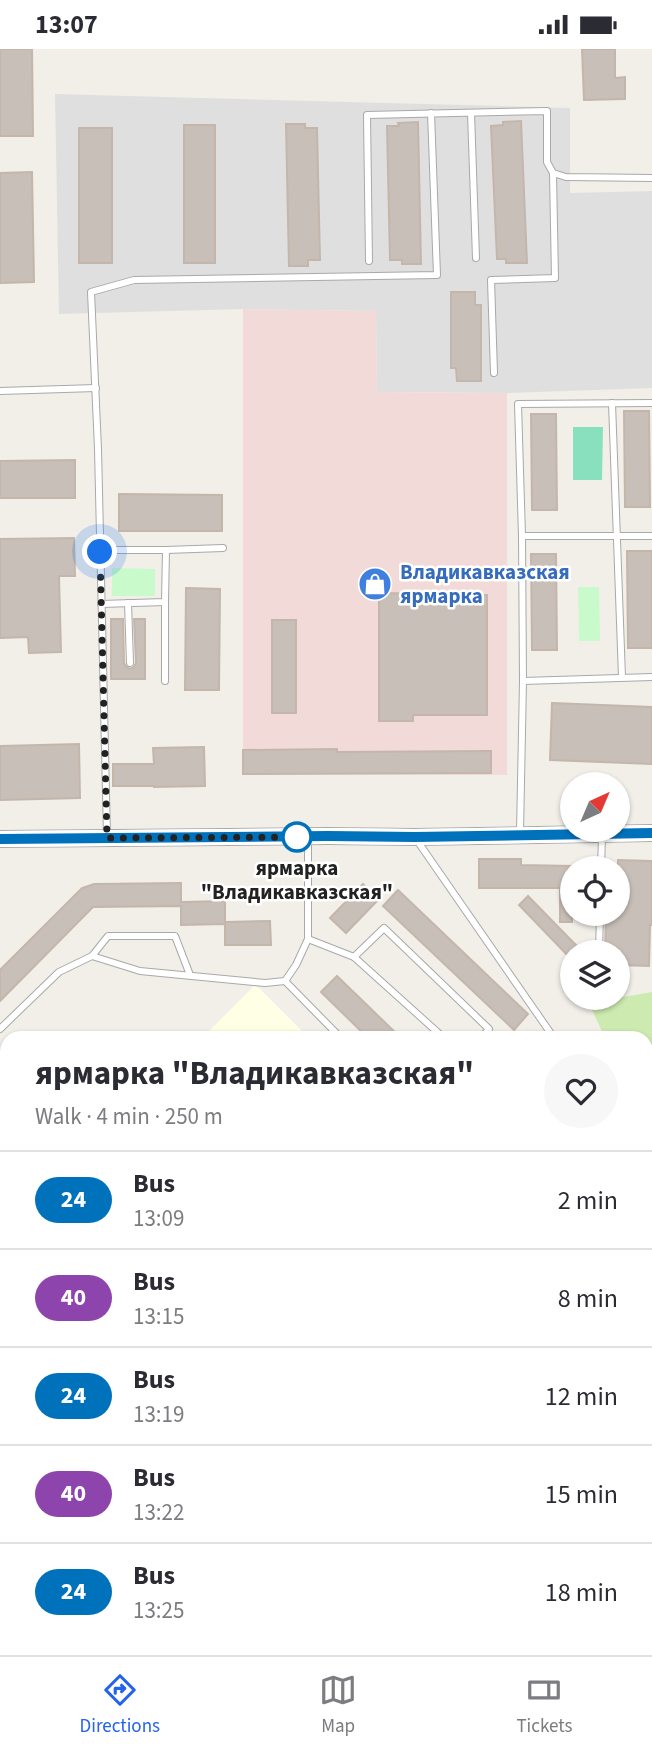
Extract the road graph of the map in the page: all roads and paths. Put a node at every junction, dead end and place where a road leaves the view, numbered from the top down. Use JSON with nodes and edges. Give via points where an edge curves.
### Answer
{"nodes":[{"id":1,"x":431,"y":113,"type":"junction"},
{"id":2,"x":471,"y":113,"type":"junction"},
{"id":3,"x":553,"y":173,"type":"junction"},
{"id":4,"x":652,"y":178,"type":"edge"},
{"id":5,"x":476,"y":258,"type":"dead end"},
{"id":6,"x":369,"y":261,"type":"dead end"},
{"id":7,"x":494,"y":373,"type":"dead end"},
{"id":8,"x":96,"y":388,"type":"junction"},
{"id":9,"x":0,"y":391,"type":"edge"},
{"id":10,"x":612,"y":403,"type":"junction"},
{"id":11,"x":652,"y":403,"type":"edge"},
{"id":12,"x":522,"y":536,"type":"junction"},
{"id":13,"x":616,"y":536,"type":"junction"},
{"id":14,"x":652,"y":536,"type":"edge"},
{"id":15,"x":223,"y":548,"type":"dead end"},
{"id":16,"x":114,"y":550,"type":"dead end"},
{"id":17,"x":166,"y":550,"type":"junction"},
{"id":18,"x":165,"y":601,"type":"junction"},
{"id":19,"x":128,"y":603,"type":"junction"},
{"id":20,"x":101,"y":604,"type":"junction"},
{"id":21,"x":130,"y":663,"type":"dead end"},
{"id":22,"x":622,"y":677,"type":"junction"},
{"id":23,"x":652,"y":677,"type":"edge"},
{"id":24,"x":165,"y":681,"type":"dead end"},
{"id":25,"x":523,"y":681,"type":"junction"},
{"id":26,"x":630,"y":833,"type":"edge"},
{"id":27,"x":652,"y":833,"type":"edge"},
{"id":28,"x":520,"y":835,"type":"junction"},
{"id":29,"x":560,"y":835,"type":"edge"},
{"id":30,"x":308,"y":837,"type":"junction"},
{"id":31,"x":415,"y":837,"type":"junction"},
{"id":32,"x":107,"y":838,"type":"junction"},
{"id":33,"x":0,"y":839,"type":"edge"},
{"id":34,"x":308,"y":939,"type":"junction"},
{"id":35,"x":92,"y":956,"type":"junction"},
{"id":36,"x":354,"y":957,"type":"junction"},
{"id":37,"x":190,"y":975,"type":"junction"},
{"id":38,"x":285,"y":981,"type":"junction"},
{"id":39,"x":0,"y":1029,"type":"edge"},
{"id":40,"x":334,"y":1031,"type":"edge"},
{"id":41,"x":436,"y":1031,"type":"edge"},
{"id":42,"x":487,"y":1031,"type":"edge"},
{"id":43,"x":549,"y":1031,"type":"edge"}],
"edges":[{"from":1,"to":2,"type":"lane"},
{"from":1,"to":6,"type":"lane","via":[[367,115]]},
{"from":1,"to":8,"type":"lane","via":[[437,275],[134,280],[91,292]]},
{"from":2,"to":3,"type":"lane","via":[[547,111],[545,151]]},
{"from":2,"to":5,"type":"lane"},
{"from":3,"to":4,"type":"lane"},
{"from":3,"to":7,"type":"lane","via":[[555,278],[491,280]]},
{"from":8,"to":9,"type":"lane"},
{"from":8,"to":20,"type":"lane"},
{"from":10,"to":11,"type":"lane"},
{"from":10,"to":12,"type":"lane","via":[[518,404]]},
{"from":10,"to":13,"type":"lane"},
{"from":12,"to":13,"type":"lane"},
{"from":12,"to":25,"type":"lane"},
{"from":13,"to":14,"type":"lane"},
{"from":13,"to":22,"type":"lane"},
{"from":15,"to":17,"type":"lane"},
{"from":16,"to":17,"type":"lane"},
{"from":17,"to":18,"type":"lane"},
{"from":18,"to":19,"type":"lane"},
{"from":18,"to":24,"type":"lane"},
{"from":19,"to":20,"type":"lane"},
{"from":19,"to":21,"type":"lane"},
{"from":20,"to":32,"type":"lane"},
{"from":22,"to":23,"type":"lane"},
{"from":22,"to":25,"type":"lane"},
{"from":25,"to":28,"type":"lane"},
{"from":26,"to":27,"type":"street"},
{"from":28,"to":29,"type":"street"},
{"from":28,"to":31,"type":"street"},
{"from":30,"to":31,"type":"street"},
{"from":30,"to":32,"type":"street"},
{"from":30,"to":34,"type":"lane"},
{"from":31,"to":43,"type":"lane"},
{"from":32,"to":33,"type":"street"},
{"from":34,"to":36,"type":"lane"},
{"from":34,"to":38,"type":"lane"},
{"from":35,"to":37,"type":"lane","via":[[139,971]]},
{"from":35,"to":37,"type":"lane","via":[[108,936],[175,936]]},
{"from":35,"to":39,"type":"lane","via":[[58,972]]},
{"from":36,"to":41,"type":"lane"},
{"from":36,"to":42,"type":"lane","via":[[384,928]]},
{"from":37,"to":38,"type":"lane"},
{"from":38,"to":40,"type":"lane"}]}
